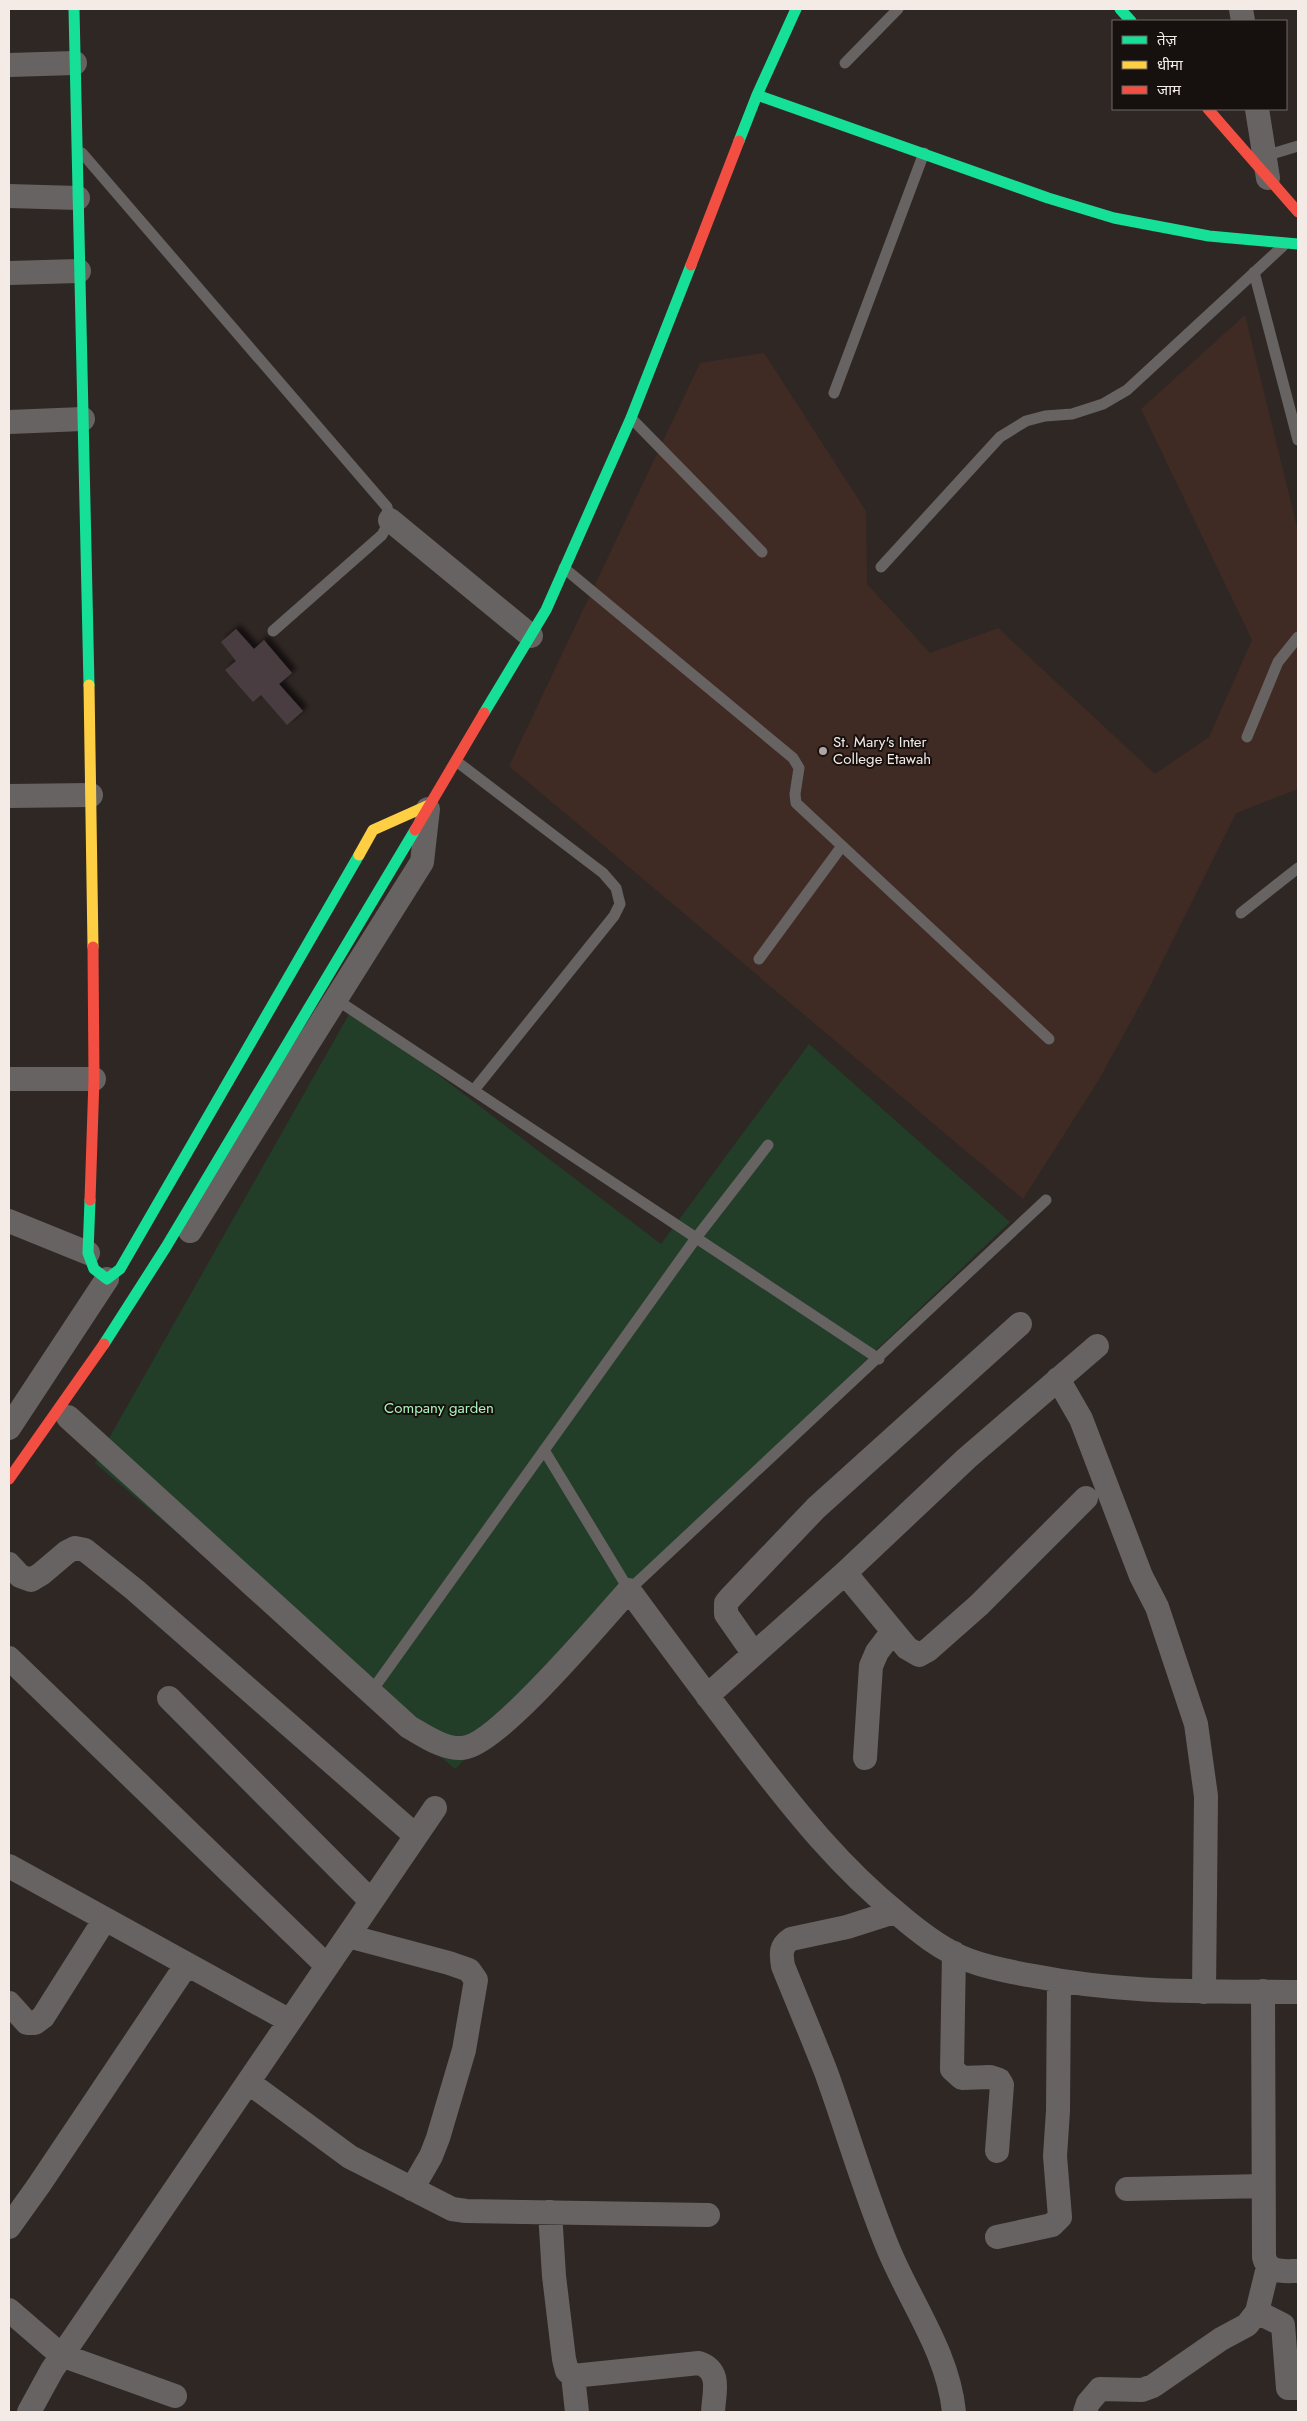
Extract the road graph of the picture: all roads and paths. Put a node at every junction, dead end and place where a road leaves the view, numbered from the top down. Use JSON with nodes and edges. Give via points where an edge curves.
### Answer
{"nodes":[{"id":1,"x":74,"y":9,"type":"edge"},
{"id":2,"x":796,"y":9,"type":"edge"},
{"id":3,"x":898,"y":9,"type":"edge"},
{"id":4,"x":1120,"y":9,"type":"edge"},
{"id":5,"x":1130,"y":20,"type":"edge"},
{"id":6,"x":75,"y":63,"type":"junction"},
{"id":7,"x":845,"y":63,"type":"dead end"},
{"id":8,"x":9,"y":65,"type":"edge"},
{"id":9,"x":757,"y":94,"type":"junction"},
{"id":10,"x":1209,"y":110,"type":"edge"},
{"id":11,"x":1257,"y":110,"type":"edge"},
{"id":12,"x":1298,"y":146,"type":"edge"},
{"id":13,"x":77,"y":148,"type":"junction"},
{"id":14,"x":924,"y":153,"type":"junction"},
{"id":15,"x":1266,"y":167,"type":"junction"},
{"id":16,"x":9,"y":196,"type":"edge"},
{"id":17,"x":78,"y":198,"type":"junction"},
{"id":18,"x":1298,"y":212,"type":"edge"},
{"id":19,"x":1286,"y":243,"type":"junction"},
{"id":20,"x":1298,"y":244,"type":"edge"},
{"id":21,"x":79,"y":271,"type":"junction"},
{"id":22,"x":9,"y":272,"type":"edge"},
{"id":23,"x":1254,"y":272,"type":"junction"},
{"id":24,"x":834,"y":393,"type":"dead end"},
{"id":25,"x":630,"y":418,"type":"junction"},
{"id":26,"x":83,"y":419,"type":"junction"},
{"id":27,"x":9,"y":422,"type":"edge"},
{"id":28,"x":1298,"y":440,"type":"edge"},
{"id":29,"x":390,"y":520,"type":"junction"},
{"id":30,"x":762,"y":552,"type":"dead end"},
{"id":31,"x":564,"y":568,"type":"junction"},
{"id":32,"x":881,"y":568,"type":"dead end"},
{"id":33,"x":273,"y":631,"type":"dead end"},
{"id":34,"x":531,"y":636,"type":"junction"},
{"id":35,"x":1298,"y":637,"type":"edge"},
{"id":36,"x":1247,"y":737,"type":"dead end"},
{"id":37,"x":456,"y":760,"type":"junction"},
{"id":38,"x":91,"y":794,"type":"junction"},
{"id":39,"x":9,"y":796,"type":"edge"},
{"id":40,"x":429,"y":805,"type":"junction"},
{"id":41,"x":842,"y":846,"type":"junction"},
{"id":42,"x":1298,"y":868,"type":"edge"},
{"id":43,"x":1241,"y":913,"type":"dead end"},
{"id":44,"x":759,"y":959,"type":"dead end"},
{"id":45,"x":337,"y":1000,"type":"junction"},
{"id":46,"x":1049,"y":1039,"type":"dead end"},
{"id":47,"x":9,"y":1079,"type":"edge"},
{"id":48,"x":94,"y":1079,"type":"junction"},
{"id":49,"x":474,"y":1090,"type":"junction"},
{"id":50,"x":768,"y":1145,"type":"dead end"},
{"id":51,"x":1046,"y":1200,"type":"dead end"},
{"id":52,"x":9,"y":1221,"type":"edge"},
{"id":53,"x":696,"y":1238,"type":"junction"},
{"id":54,"x":88,"y":1253,"type":"junction"},
{"id":55,"x":107,"y":1279,"type":"junction"},
{"id":56,"x":1020,"y":1324,"type":"dead end"},
{"id":57,"x":1097,"y":1346,"type":"dead end"},
{"id":58,"x":878,"y":1358,"type":"junction"},
{"id":59,"x":1058,"y":1379,"type":"junction"},
{"id":60,"x":68,"y":1417,"type":"junction"},
{"id":61,"x":9,"y":1428,"type":"edge"},
{"id":62,"x":544,"y":1450,"type":"junction"},
{"id":63,"x":9,"y":1480,"type":"edge"},
{"id":64,"x":9,"y":1494,"type":"edge"},
{"id":65,"x":1086,"y":1498,"type":"dead end"},
{"id":66,"x":9,"y":1564,"type":"edge"},
{"id":67,"x":845,"y":1573,"type":"junction"},
{"id":68,"x":629,"y":1590,"type":"junction"},
{"id":69,"x":893,"y":1631,"type":"junction"},
{"id":70,"x":754,"y":1654,"type":"junction"},
{"id":71,"x":9,"y":1658,"type":"edge"},
{"id":72,"x":371,"y":1692,"type":"junction"},
{"id":73,"x":707,"y":1696,"type":"junction"},
{"id":74,"x":169,"y":1698,"type":"dead end"},
{"id":75,"x":865,"y":1758,"type":"dead end"},
{"id":76,"x":436,"y":1808,"type":"dead end"},
{"id":77,"x":416,"y":1836,"type":"junction"},
{"id":78,"x":9,"y":1866,"type":"edge"},
{"id":79,"x":371,"y":1901,"type":"junction"},
{"id":80,"x":894,"y":1912,"type":"junction"},
{"id":81,"x":105,"y":1919,"type":"junction"},
{"id":82,"x":348,"y":1936,"type":"junction"},
{"id":83,"x":954,"y":1954,"type":"junction"},
{"id":84,"x":187,"y":1964,"type":"junction"},
{"id":85,"x":327,"y":1966,"type":"junction"},
{"id":86,"x":1059,"y":1981,"type":"junction"},
{"id":87,"x":1263,"y":1991,"type":"junction"},
{"id":88,"x":1204,"y":1992,"type":"junction"},
{"id":89,"x":1298,"y":1992,"type":"edge"},
{"id":90,"x":9,"y":2003,"type":"edge"},
{"id":91,"x":290,"y":2021,"type":"junction"},
{"id":92,"x":248,"y":2082,"type":"junction"},
{"id":93,"x":997,"y":2151,"type":"dead end"},
{"id":94,"x":1263,"y":2186,"type":"junction"},
{"id":95,"x":412,"y":2189,"type":"junction"},
{"id":96,"x":1127,"y":2189,"type":"dead end"},
{"id":97,"x":550,"y":2212,"type":"junction"},
{"id":98,"x":708,"y":2215,"type":"dead end"},
{"id":99,"x":9,"y":2227,"type":"edge"},
{"id":100,"x":998,"y":2237,"type":"dead end"},
{"id":101,"x":1268,"y":2267,"type":"junction"},
{"id":102,"x":1298,"y":2271,"type":"edge"},
{"id":103,"x":9,"y":2310,"type":"edge"},
{"id":104,"x":1257,"y":2312,"type":"junction"},
{"id":105,"x":61,"y":2356,"type":"junction"},
{"id":106,"x":573,"y":2376,"type":"junction"},
{"id":107,"x":1298,"y":2388,"type":"edge"},
{"id":108,"x":175,"y":2396,"type":"dead end"},
{"id":109,"x":29,"y":2412,"type":"edge"},
{"id":110,"x":577,"y":2412,"type":"edge"},
{"id":111,"x":714,"y":2412,"type":"edge"},
{"id":112,"x":954,"y":2412,"type":"edge"},
{"id":113,"x":1085,"y":2412,"type":"edge"}],
"edges":[{"from":1,"to":6,"type":"street"},
{"from":2,"to":9,"type":"street"},
{"from":3,"to":7,"type":"lane"},
{"from":4,"to":5,"type":"street"},
{"from":6,"to":8,"type":"street"},
{"from":6,"to":13,"type":"street"},
{"from":9,"to":14,"type":"street"},
{"from":9,"to":25,"type":"street"},
{"from":10,"to":15,"type":"street"},
{"from":11,"to":15,"type":"street"},
{"from":12,"to":15,"type":"lane"},
{"from":13,"to":17,"type":"street"},
{"from":13,"to":29,"type":"lane","via":[[374,490],[387,507]]},
{"from":14,"to":19,"type":"street","via":[[1114,218],[1209,236]]},
{"from":14,"to":24,"type":"lane"},
{"from":15,"to":18,"type":"street"},
{"from":16,"to":17,"type":"street"},
{"from":17,"to":21,"type":"street"},
{"from":19,"to":20,"type":"street"},
{"from":19,"to":23,"type":"lane"},
{"from":21,"to":22,"type":"street"},
{"from":21,"to":26,"type":"street"},
{"from":23,"to":28,"type":"lane"},
{"from":23,"to":32,"type":"lane","via":[[1127,390],[1103,404],[1072,414],[1026,421],[1000,436]]},
{"from":25,"to":30,"type":"lane"},
{"from":25,"to":31,"type":"street"},
{"from":26,"to":27,"type":"street"},
{"from":26,"to":38,"type":"street"},
{"from":29,"to":33,"type":"lane","via":[[382,535]]},
{"from":29,"to":34,"type":"street"},
{"from":31,"to":34,"type":"street"},
{"from":31,"to":41,"type":"lane","via":[[793,758],[800,768],[796,804]]},
{"from":34,"to":37,"type":"street"},
{"from":35,"to":36,"type":"lane","via":[[1278,662]]},
{"from":37,"to":40,"type":"street"},
{"from":37,"to":49,"type":"lane","via":[[603,874],[616,888],[620,904],[614,916]]},
{"from":38,"to":39,"type":"street"},
{"from":38,"to":48,"type":"street"},
{"from":40,"to":45,"type":"street","via":[[422,862]]},
{"from":40,"to":55,"type":"street","via":[[373,830],[120,1269]]},
{"from":40,"to":63,"type":"street","via":[[166,1247],[87,1370]]},
{"from":41,"to":44,"type":"lane"},
{"from":41,"to":46,"type":"lane"},
{"from":42,"to":43,"type":"lane"},
{"from":45,"to":49,"type":"lane"},
{"from":45,"to":60,"type":"street","via":[[164,1273]]},
{"from":47,"to":48,"type":"street"},
{"from":48,"to":54,"type":"street"},
{"from":49,"to":53,"type":"lane"},
{"from":50,"to":53,"type":"lane"},
{"from":51,"to":58,"type":"lane"},
{"from":52,"to":54,"type":"street"},
{"from":53,"to":58,"type":"lane"},
{"from":53,"to":62,"type":"lane"},
{"from":54,"to":55,"type":"street","via":[[94,1269]]},
{"from":55,"to":61,"type":"street"},
{"from":56,"to":70,"type":"street","via":[[816,1508],[731,1597],[726,1614]]},
{"from":57,"to":59,"type":"street"},
{"from":58,"to":68,"type":"lane"},
{"from":59,"to":67,"type":"street","via":[[967,1458]]},
{"from":59,"to":88,"type":"street","via":[[1081,1419],[1141,1576],[1157,1606],[1196,1724],[1206,1796]]},
{"from":60,"to":64,"type":"street"},
{"from":60,"to":72,"type":"street"},
{"from":62,"to":68,"type":"lane"},
{"from":62,"to":72,"type":"lane"},
{"from":65,"to":69,"type":"street","via":[[980,1606],[924,1654],[914,1654]]},
{"from":66,"to":77,"type":"street","via":[[20,1576],[31,1580],[74,1548],[86,1550]]},
{"from":67,"to":69,"type":"street"},
{"from":67,"to":70,"type":"street"},
{"from":68,"to":72,"type":"street","via":[[512,1717],[488,1737],[462,1748],[435,1742],[409,1727]]},
{"from":68,"to":73,"type":"street"},
{"from":69,"to":75,"type":"street","via":[[871,1666]]},
{"from":70,"to":73,"type":"street"},
{"from":71,"to":85,"type":"street"},
{"from":73,"to":80,"type":"street","via":[[832,1854]]},
{"from":74,"to":79,"type":"street"},
{"from":76,"to":77,"type":"street"},
{"from":77,"to":79,"type":"street"},
{"from":78,"to":81,"type":"street"},
{"from":79,"to":82,"type":"street"},
{"from":80,"to":83,"type":"street"},
{"from":80,"to":112,"type":"street","via":[[847,1928],[791,1939],[781,1952],[783,1966],[826,2072],[882,2235],[946,2374]]},
{"from":81,"to":84,"type":"street"},
{"from":81,"to":90,"type":"street","via":[[43,2017],[35,2023],[26,2023]]},
{"from":82,"to":85,"type":"street"},
{"from":82,"to":95,"type":"street","via":[[449,1963],[469,1970],[476,1980],[464,2050],[438,2138]]},
{"from":83,"to":86,"type":"street","via":[[992,1968]]},
{"from":83,"to":93,"type":"street","via":[[952,2069],[962,2078],[990,2077],[1002,2085]]},
{"from":84,"to":91,"type":"street"},
{"from":84,"to":99,"type":"street"},
{"from":85,"to":91,"type":"street"},
{"from":86,"to":88,"type":"street","via":[[1108,1988]]},
{"from":86,"to":100,"type":"street","via":[[1055,2156],[1060,2217],[1052,2225]]},
{"from":87,"to":88,"type":"street"},
{"from":87,"to":89,"type":"street"},
{"from":87,"to":94,"type":"street"},
{"from":91,"to":92,"type":"street"},
{"from":92,"to":95,"type":"street","via":[[350,2157]]},
{"from":92,"to":105,"type":"street"},
{"from":94,"to":96,"type":"street"},
{"from":94,"to":101,"type":"street","via":[[1264,2257]]},
{"from":95,"to":97,"type":"street","via":[[452,2209]]},
{"from":97,"to":98,"type":"street"},
{"from":97,"to":106,"type":"street","via":[[564,2359]]},
{"from":101,"to":102,"type":"street","via":[[1278,2271]]},
{"from":101,"to":104,"type":"street"},
{"from":103,"to":105,"type":"street"},
{"from":104,"to":107,"type":"street","via":[[1283,2324],[1288,2388]]},
{"from":104,"to":113,"type":"street","via":[[1247,2325],[1153,2386],[1142,2390],[1100,2389]]},
{"from":105,"to":108,"type":"street"},
{"from":105,"to":109,"type":"street"},
{"from":106,"to":110,"type":"street"},
{"from":106,"to":111,"type":"street","via":[[699,2363],[709,2366],[715,2375]]}]}
